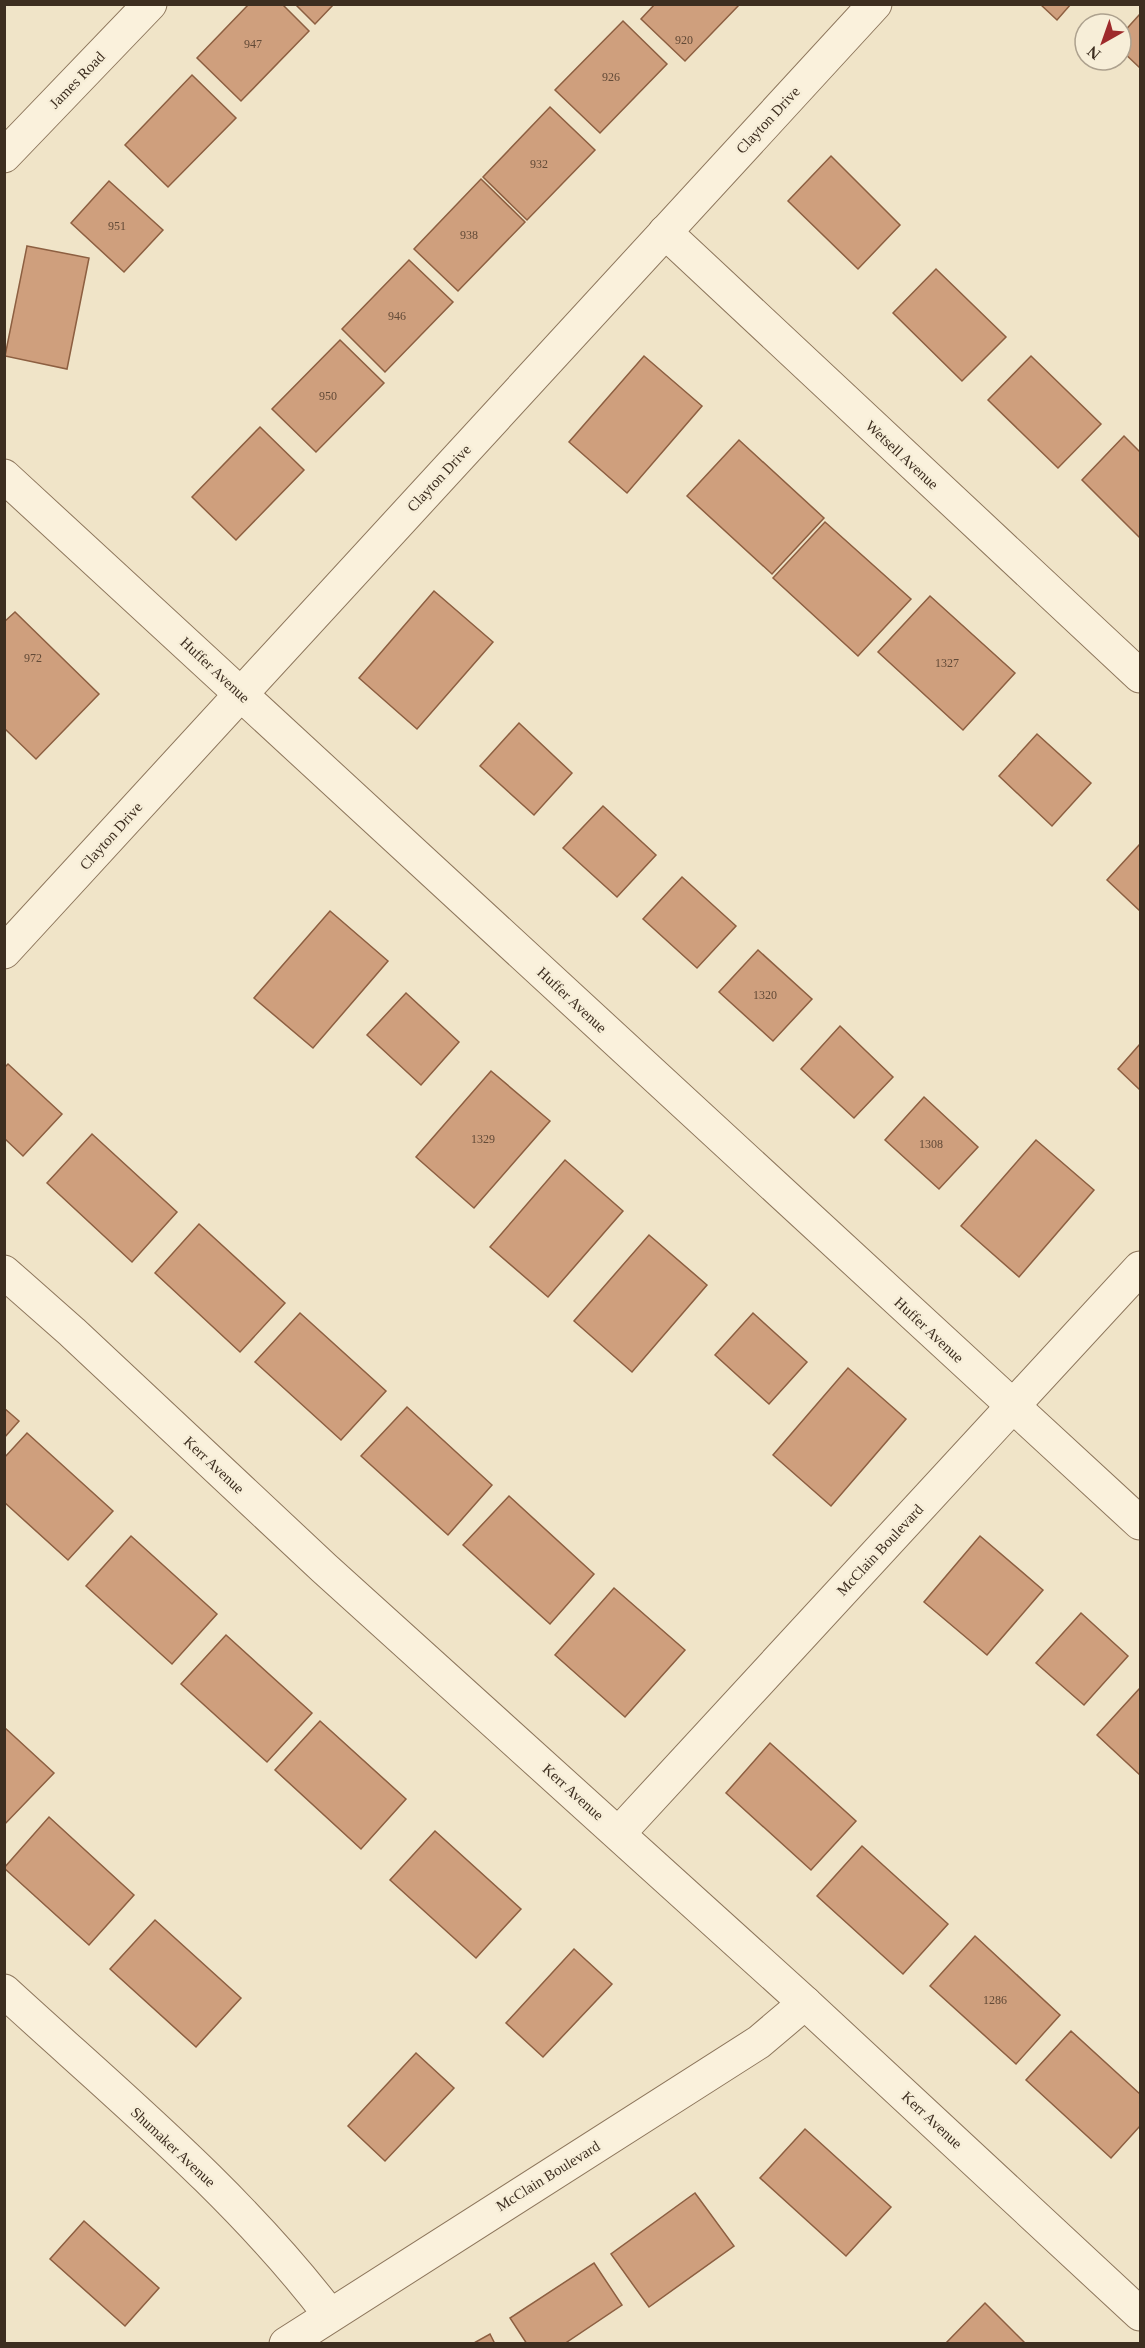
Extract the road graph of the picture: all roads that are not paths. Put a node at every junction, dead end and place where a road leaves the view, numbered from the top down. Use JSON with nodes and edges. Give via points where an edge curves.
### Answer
{"nodes":[{"id":1,"x":150,"y":4,"type":"edge"},
{"id":2,"x":875,"y":4,"type":"edge"},
{"id":3,"x":4,"y":156,"type":"edge"},
{"id":4,"x":665,"y":232,"type":"junction"},
{"id":5,"x":4,"y":476,"type":"edge"},
{"id":6,"x":1140,"y":676,"type":"edge"},
{"id":7,"x":241,"y":693,"type":"junction"},
{"id":8,"x":4,"y":952,"type":"edge"},
{"id":9,"x":1140,"y":1268,"type":"edge"},
{"id":10,"x":4,"y":1272,"type":"edge"},
{"id":11,"x":1012,"y":1407,"type":"junction"},
{"id":12,"x":1140,"y":1523,"type":"edge"},
{"id":13,"x":619,"y":1833,"type":"junction"},
{"id":14,"x":4,"y":1991,"type":"edge"},
{"id":15,"x":805,"y":2002,"type":"junction"},
{"id":16,"x":1140,"y":2314,"type":"edge"},
{"id":17,"x":330,"y":2315,"type":"junction"},
{"id":18,"x":286,"y":2343,"type":"edge"}],
"edges":[{"from":1,"to":3,"type":"street","name":"James Road"},
{"from":2,"to":4,"type":"street","name":"Clayton Drive"},
{"from":4,"to":6,"type":"street","name":"Wetsell Avenue"},
{"from":4,"to":7,"type":"street","name":"Clayton Drive"},
{"from":5,"to":7,"type":"street","name":"Huffer Avenue"},
{"from":7,"to":8,"type":"street","name":"Clayton Drive"},
{"from":7,"to":11,"type":"street","name":"Huffer Avenue"},
{"from":9,"to":11,"type":"street","name":"McClain Boulevard"},
{"from":10,"to":13,"type":"street","name":"Kerr Avenue","via":[[324,1568]]},
{"from":11,"to":12,"type":"street","name":"Huffer Avenue"},
{"from":11,"to":13,"type":"street","name":"McClain Boulevard"},
{"from":13,"to":15,"type":"street","name":"Kerr Avenue"},
{"from":14,"to":17,"type":"street","name":"Shumaker Avenue","via":[[209,2180]]},
{"from":15,"to":16,"type":"street","name":"Kerr Avenue"},
{"from":15,"to":17,"type":"street","name":"McClain Boulevard","via":[[759,2042]]},
{"from":17,"to":18,"type":"street","name":"McClain Boulevard"}]}
